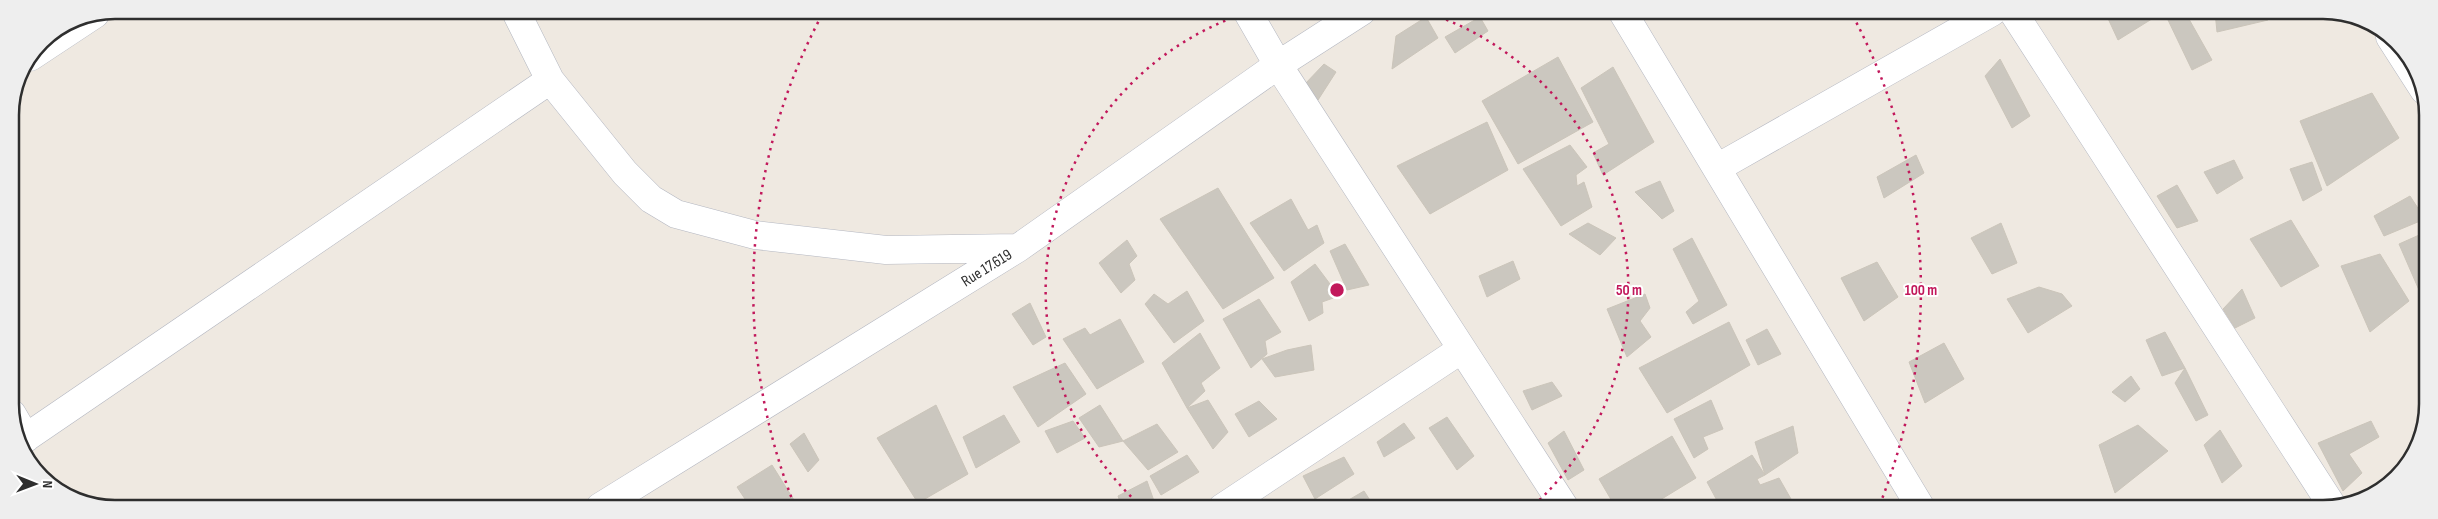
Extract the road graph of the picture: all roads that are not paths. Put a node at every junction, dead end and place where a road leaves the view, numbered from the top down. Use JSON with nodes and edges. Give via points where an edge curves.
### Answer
{"nodes":[{"id":1,"x":520,"y":19,"type":"edge"},
{"id":2,"x":1252,"y":19,"type":"edge"},
{"id":3,"x":1350,"y":19,"type":"edge"},
{"id":4,"x":1627,"y":19,"type":"edge"},
{"id":5,"x":1980,"y":19,"type":"edge"},
{"id":6,"x":2018,"y":19,"type":"edge"},
{"id":7,"x":73,"y":28,"type":"edge"},
{"id":8,"x":52,"y":42,"type":"edge"},
{"id":9,"x":1278,"y":65,"type":"junction"},
{"id":10,"x":550,"y":80,"type":"junction"},
{"id":11,"x":1717,"y":168,"type":"junction"},
{"id":12,"x":1018,"y":248,"type":"junction"},
{"id":13,"x":1462,"y":350,"type":"junction"},
{"id":14,"x":25,"y":438,"type":"edge"},
{"id":15,"x":611,"y":500,"type":"edge"},
{"id":16,"x":1234,"y":500,"type":"edge"},
{"id":17,"x":1560,"y":500,"type":"edge"},
{"id":18,"x":1917,"y":500,"type":"edge"},
{"id":19,"x":2328,"y":500,"type":"edge"}],
"edges":[{"from":1,"to":10,"type":"street"},
{"from":2,"to":9,"type":"street"},
{"from":3,"to":9,"type":"street","name":"Rue 17.619"},
{"from":4,"to":11,"type":"street"},
{"from":5,"to":11,"type":"street"},
{"from":6,"to":19,"type":"street"},
{"from":7,"to":8,"type":"street"},
{"from":9,"to":12,"type":"street","name":"Rue 17.619"},
{"from":9,"to":13,"type":"street"},
{"from":10,"to":12,"type":"street","via":[[625,173],[651,199],[676,214],[755,235],[886,250]]},
{"from":10,"to":14,"type":"street"},
{"from":11,"to":18,"type":"street"},
{"from":12,"to":15,"type":"street","name":"Rue 17.619"},
{"from":13,"to":16,"type":"street"},
{"from":13,"to":17,"type":"street"}]}
